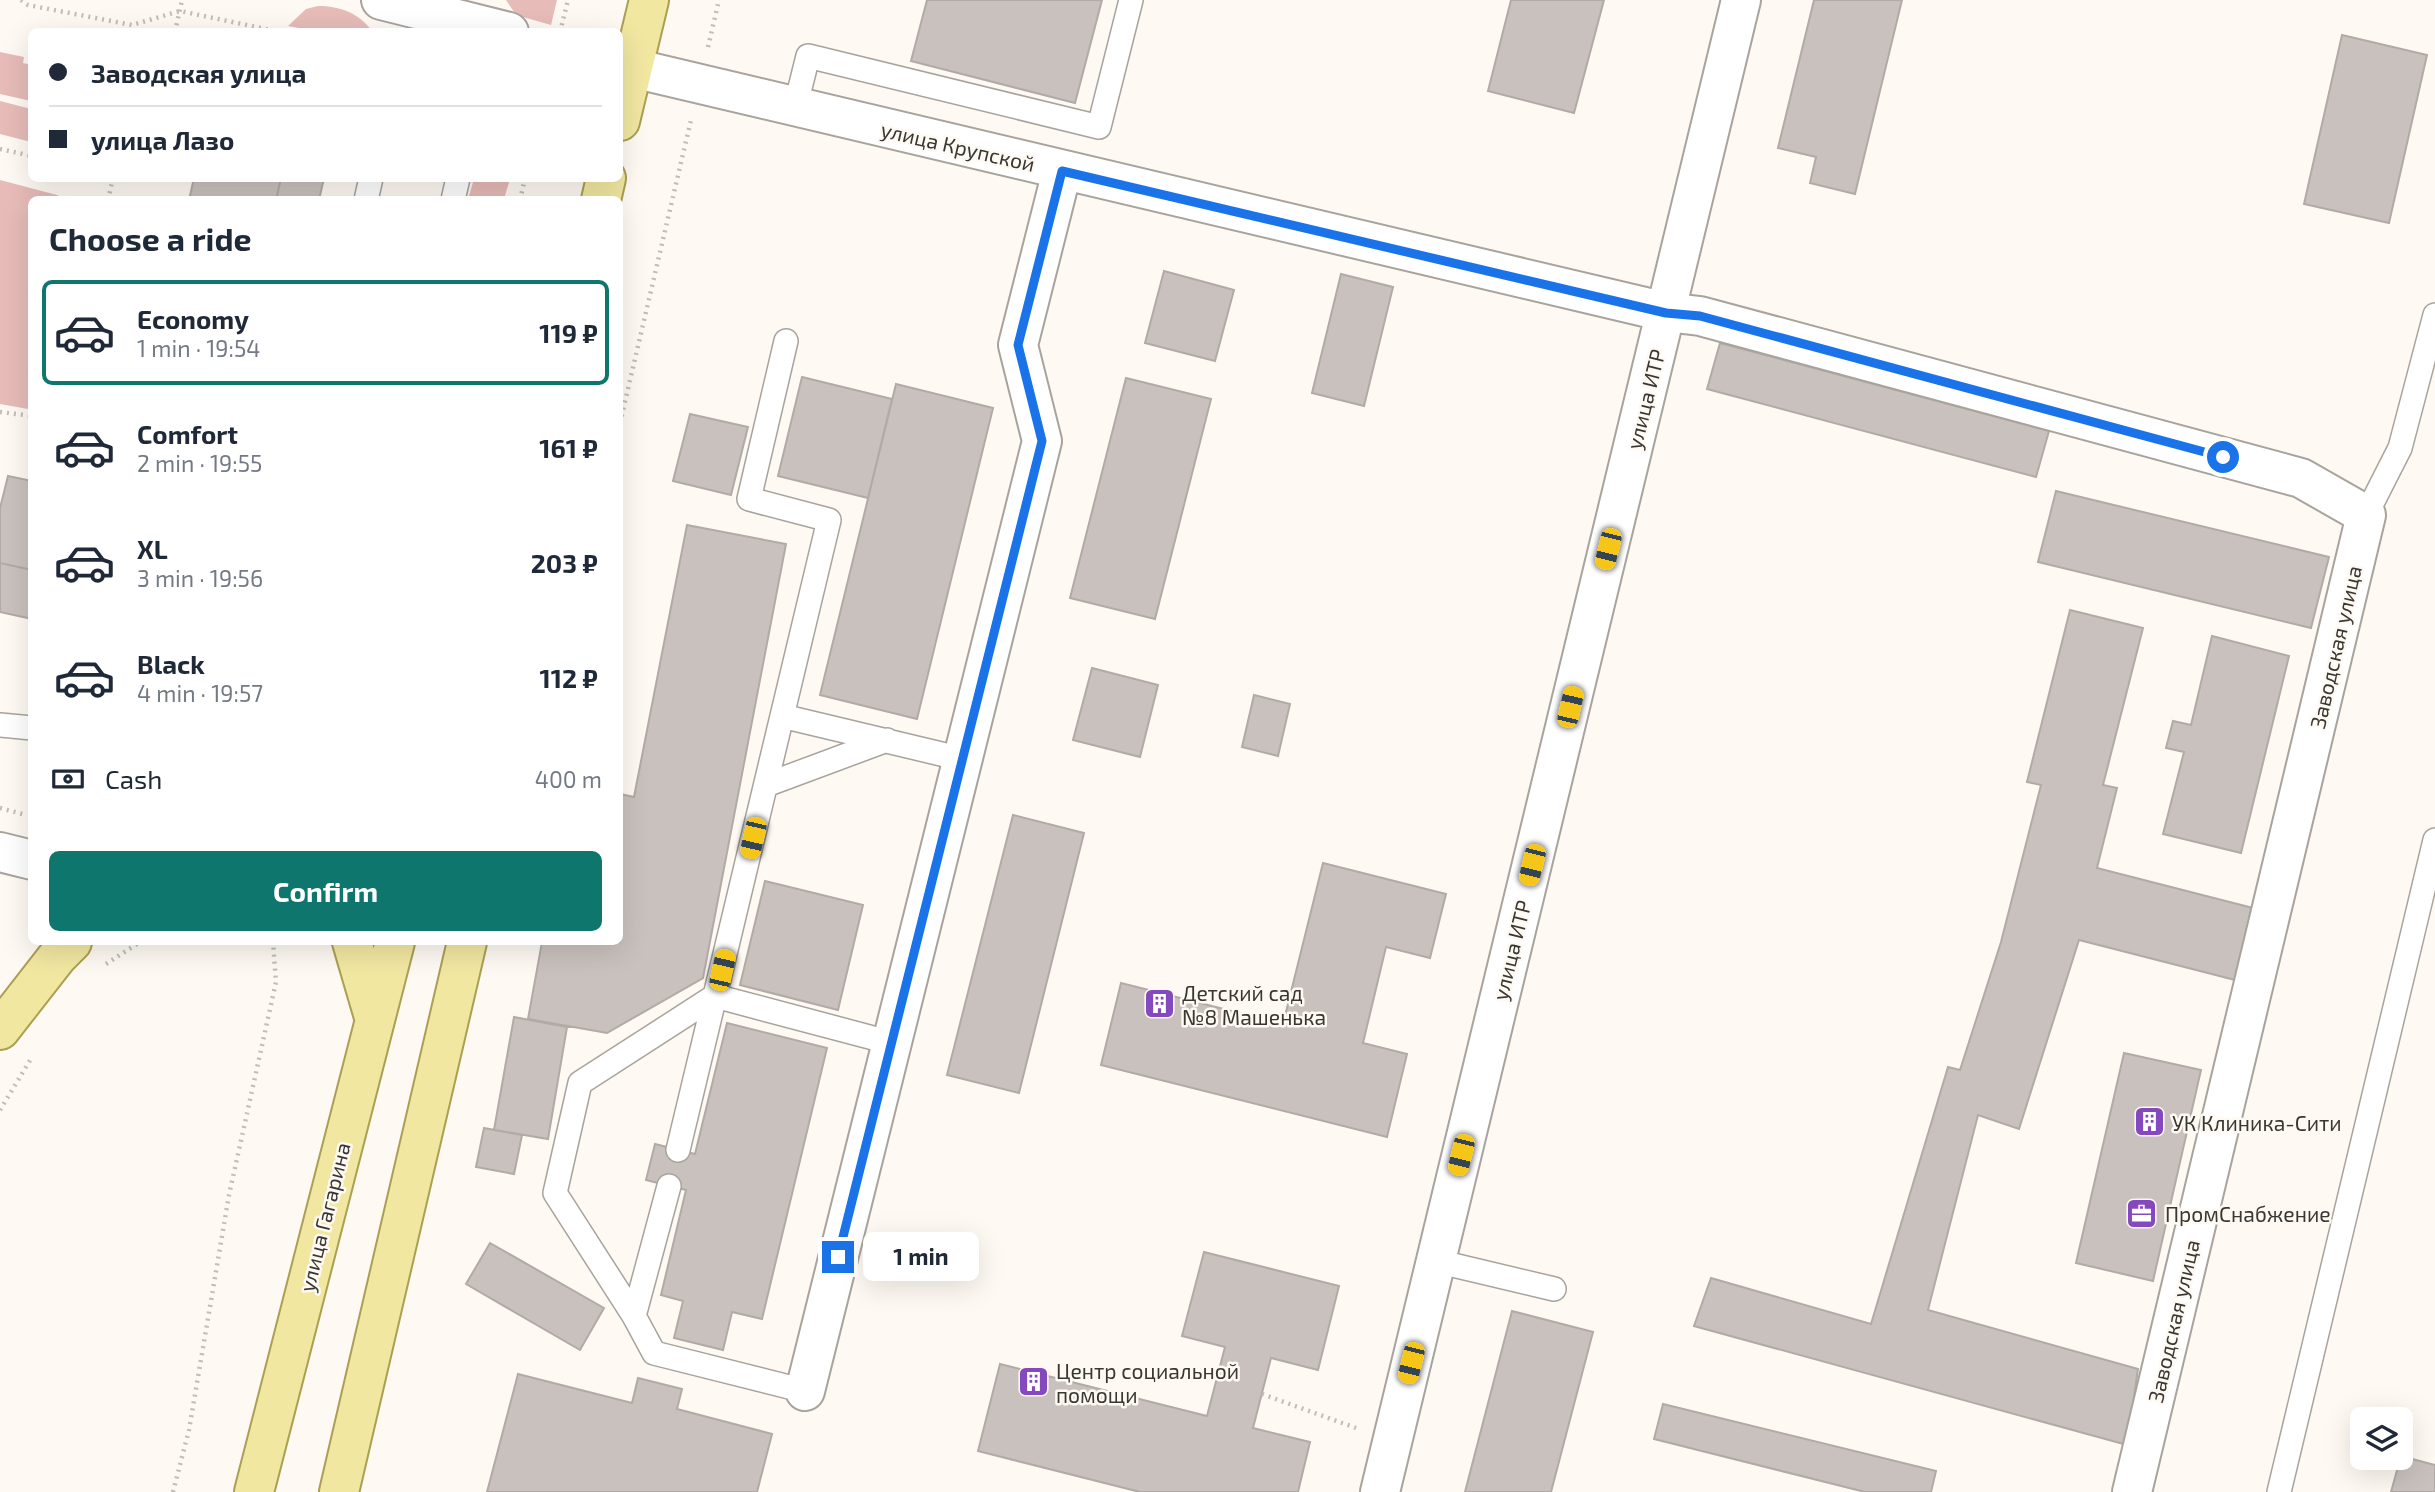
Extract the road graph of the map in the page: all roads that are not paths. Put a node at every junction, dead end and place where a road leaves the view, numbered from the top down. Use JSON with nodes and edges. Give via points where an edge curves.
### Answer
{"nodes":[{"id":1,"x":649,"y":0,"type":"edge"},
{"id":2,"x":1132,"y":0,"type":"edge"},
{"id":3,"x":1741,"y":0,"type":"edge"},
{"id":4,"x":400,"y":13,"type":"edge"},
{"id":5,"x":491,"y":23,"type":"edge"},
{"id":6,"x":626,"y":67,"type":"edge"},
{"id":7,"x":623,"y":94,"type":"edge"},
{"id":8,"x":795,"y":108,"type":"junction"},
{"id":9,"x":1062,"y":171,"type":"junction"},
{"id":10,"x":1666,"y":313,"type":"junction"},
{"id":11,"x":2435,"y":315,"type":"edge"},
{"id":12,"x":786,"y":341,"type":"dead end"},
{"id":13,"x":2367,"y":514,"type":"junction"},
{"id":14,"x":782,"y":716,"type":"junction"},
{"id":15,"x":0,"y":725,"type":"edge"},
{"id":16,"x":28,"y":728,"type":"edge"},
{"id":17,"x":887,"y":740,"type":"junction"},
{"id":18,"x":962,"y":759,"type":"junction"},
{"id":19,"x":766,"y":785,"type":"junction"},
{"id":20,"x":2435,"y":840,"type":"edge"},
{"id":21,"x":0,"y":852,"type":"edge"},
{"id":22,"x":28,"y":859,"type":"edge"},
{"id":23,"x":353,"y":945,"type":"edge"},
{"id":24,"x":393,"y":945,"type":"edge"},
{"id":25,"x":466,"y":945,"type":"edge"},
{"id":26,"x":71,"y":947,"type":"edge"},
{"id":27,"x":716,"y":996,"type":"junction"},
{"id":28,"x":374,"y":1017,"type":"junction"},
{"id":29,"x":0,"y":1030,"type":"edge"},
{"id":30,"x":892,"y":1043,"type":"junction"},
{"id":31,"x":678,"y":1150,"type":"dead end"},
{"id":32,"x":669,"y":1186,"type":"dead end"},
{"id":33,"x":1436,"y":1261,"type":"junction"},
{"id":34,"x":1554,"y":1289,"type":"dead end"},
{"id":35,"x":634,"y":1316,"type":"junction"},
{"id":36,"x":805,"y":1391,"type":"joint"},
{"id":37,"x":254,"y":1492,"type":"edge"},
{"id":38,"x":339,"y":1492,"type":"edge"},
{"id":39,"x":1380,"y":1492,"type":"edge"},
{"id":40,"x":2132,"y":1492,"type":"edge"},
{"id":41,"x":2279,"y":1492,"type":"edge"}],
"edges":[{"from":1,"to":6,"type":"main road"},
{"from":2,"to":8,"type":"lane","via":[[1099,127],[808,56]]},
{"from":3,"to":10,"type":"street","name":"улица ИТР"},
{"from":4,"to":5,"type":"street"},
{"from":6,"to":7,"type":"main road"},
{"from":6,"to":8,"type":"street","name":"улица Крупской"},
{"from":8,"to":9,"type":"street","name":"улица Крупской"},
{"from":9,"to":10,"type":"street","name":"улица Крупской"},
{"from":9,"to":18,"type":"street","via":[[1018,345],[1042,441]]},
{"from":10,"to":13,"type":"street","via":[[1700,316],[2301,478]]},
{"from":10,"to":33,"type":"street","name":"улица ИТР"},
{"from":11,"to":13,"type":"lane","via":[[2400,448]]},
{"from":12,"to":14,"type":"lane","via":[[749,499],[829,520]]},
{"from":13,"to":40,"type":"street","name":"Заводская улица"},
{"from":14,"to":17,"type":"lane"},
{"from":14,"to":19,"type":"lane"},
{"from":15,"to":16,"type":"lane"},
{"from":17,"to":18,"type":"lane"},
{"from":17,"to":19,"type":"lane"},
{"from":18,"to":30,"type":"street"},
{"from":19,"to":27,"type":"lane"},
{"from":20,"to":41,"type":"lane"},
{"from":21,"to":22,"type":"street"},
{"from":23,"to":28,"type":"main road"},
{"from":24,"to":28,"type":"main road","name":"улица Гагарина"},
{"from":25,"to":38,"type":"main road"},
{"from":26,"to":29,"type":"main road"},
{"from":27,"to":30,"type":"lane"},
{"from":27,"to":31,"type":"lane"},
{"from":27,"to":35,"type":"lane","via":[[579,1083],[555,1193]]},
{"from":28,"to":37,"type":"main road","name":"улица Гагарина"},
{"from":30,"to":36,"type":"street"},
{"from":32,"to":35,"type":"lane"},
{"from":33,"to":34,"type":"lane"},
{"from":33,"to":39,"type":"street","name":"улица ИТР"},
{"from":35,"to":36,"type":"lane","via":[[654,1353]]}]}
